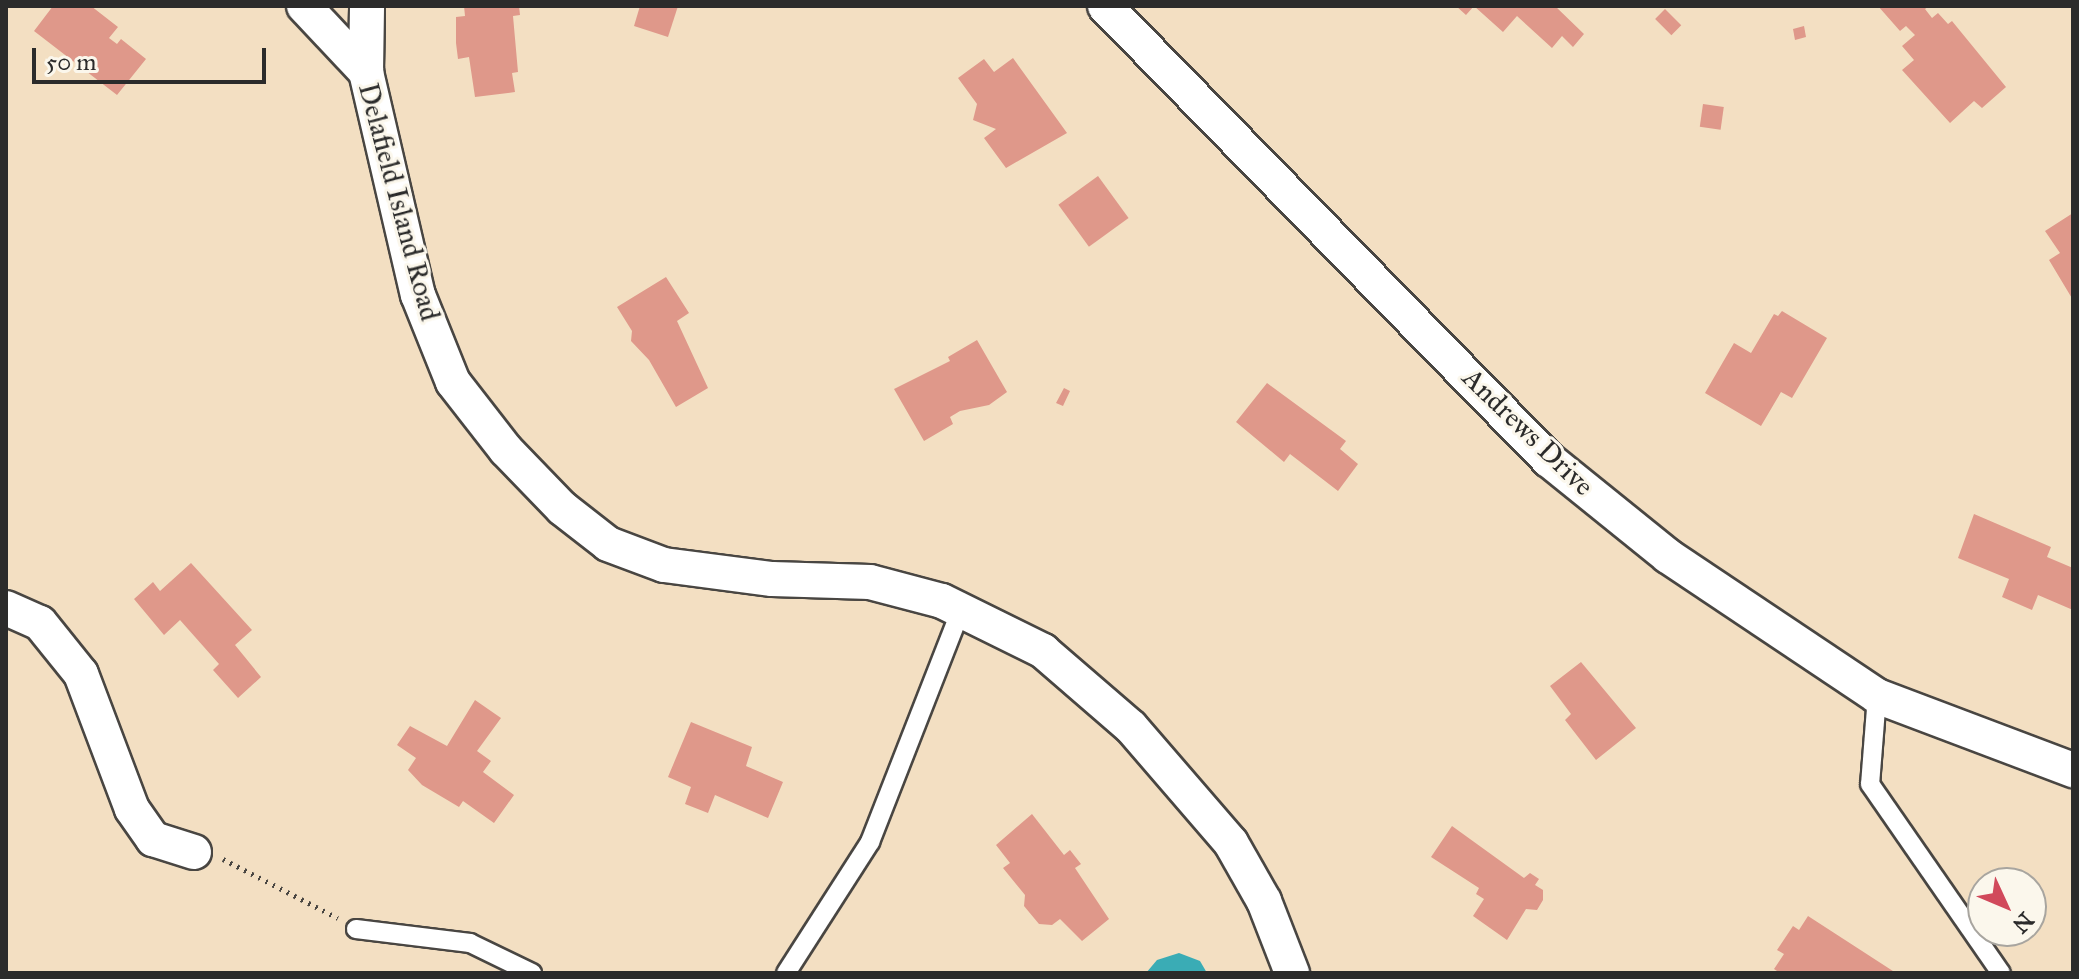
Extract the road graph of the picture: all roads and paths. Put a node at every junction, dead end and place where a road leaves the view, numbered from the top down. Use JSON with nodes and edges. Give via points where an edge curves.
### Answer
{"nodes":[{"id":1,"x":304,"y":6,"type":"edge"},
{"id":2,"x":367,"y":6,"type":"edge"},
{"id":3,"x":1105,"y":6,"type":"edge"},
{"id":4,"x":366,"y":72,"type":"junction"},
{"id":5,"x":6,"y":608,"type":"edge"},
{"id":6,"x":961,"y":610,"type":"junction"},
{"id":7,"x":1877,"y":696,"type":"junction"},
{"id":8,"x":2073,"y":770,"type":"edge"},
{"id":9,"x":194,"y":852,"type":"joint"},
{"id":10,"x":356,"y":929,"type":"joint"},
{"id":11,"x":532,"y":973,"type":"edge"},
{"id":12,"x":786,"y":973,"type":"edge"},
{"id":13,"x":1292,"y":973,"type":"edge"},
{"id":14,"x":2001,"y":973,"type":"edge"}],
"edges":[{"from":1,"to":4,"type":"street","name":"Delafield Island Road"},
{"from":2,"to":4,"type":"street"},
{"from":3,"to":7,"type":"street","name":"Andrews Drive","via":[[1549,460],[1668,556]]},
{"from":4,"to":6,"type":"street","name":"Delafield Island Road","via":[[418,295],[453,382],[506,450],[562,508],[608,544],[664,565],[772,579],[870,582]]},
{"from":5,"to":9,"type":"street","via":[[40,623],[81,674],[132,809],[153,839]]},
{"from":6,"to":12,"type":"lane","via":[[870,842]]},
{"from":6,"to":13,"type":"street","name":"Delafield Island Road","via":[[1043,651],[1131,727],[1231,843],[1264,901]]},
{"from":7,"to":8,"type":"street","name":"Andrews Drive"},
{"from":7,"to":14,"type":"lane","via":[[1870,784]]},
{"from":9,"to":10,"type":"path","via":[[230,861]]},
{"from":10,"to":11,"type":"lane","via":[[470,943]]}]}
